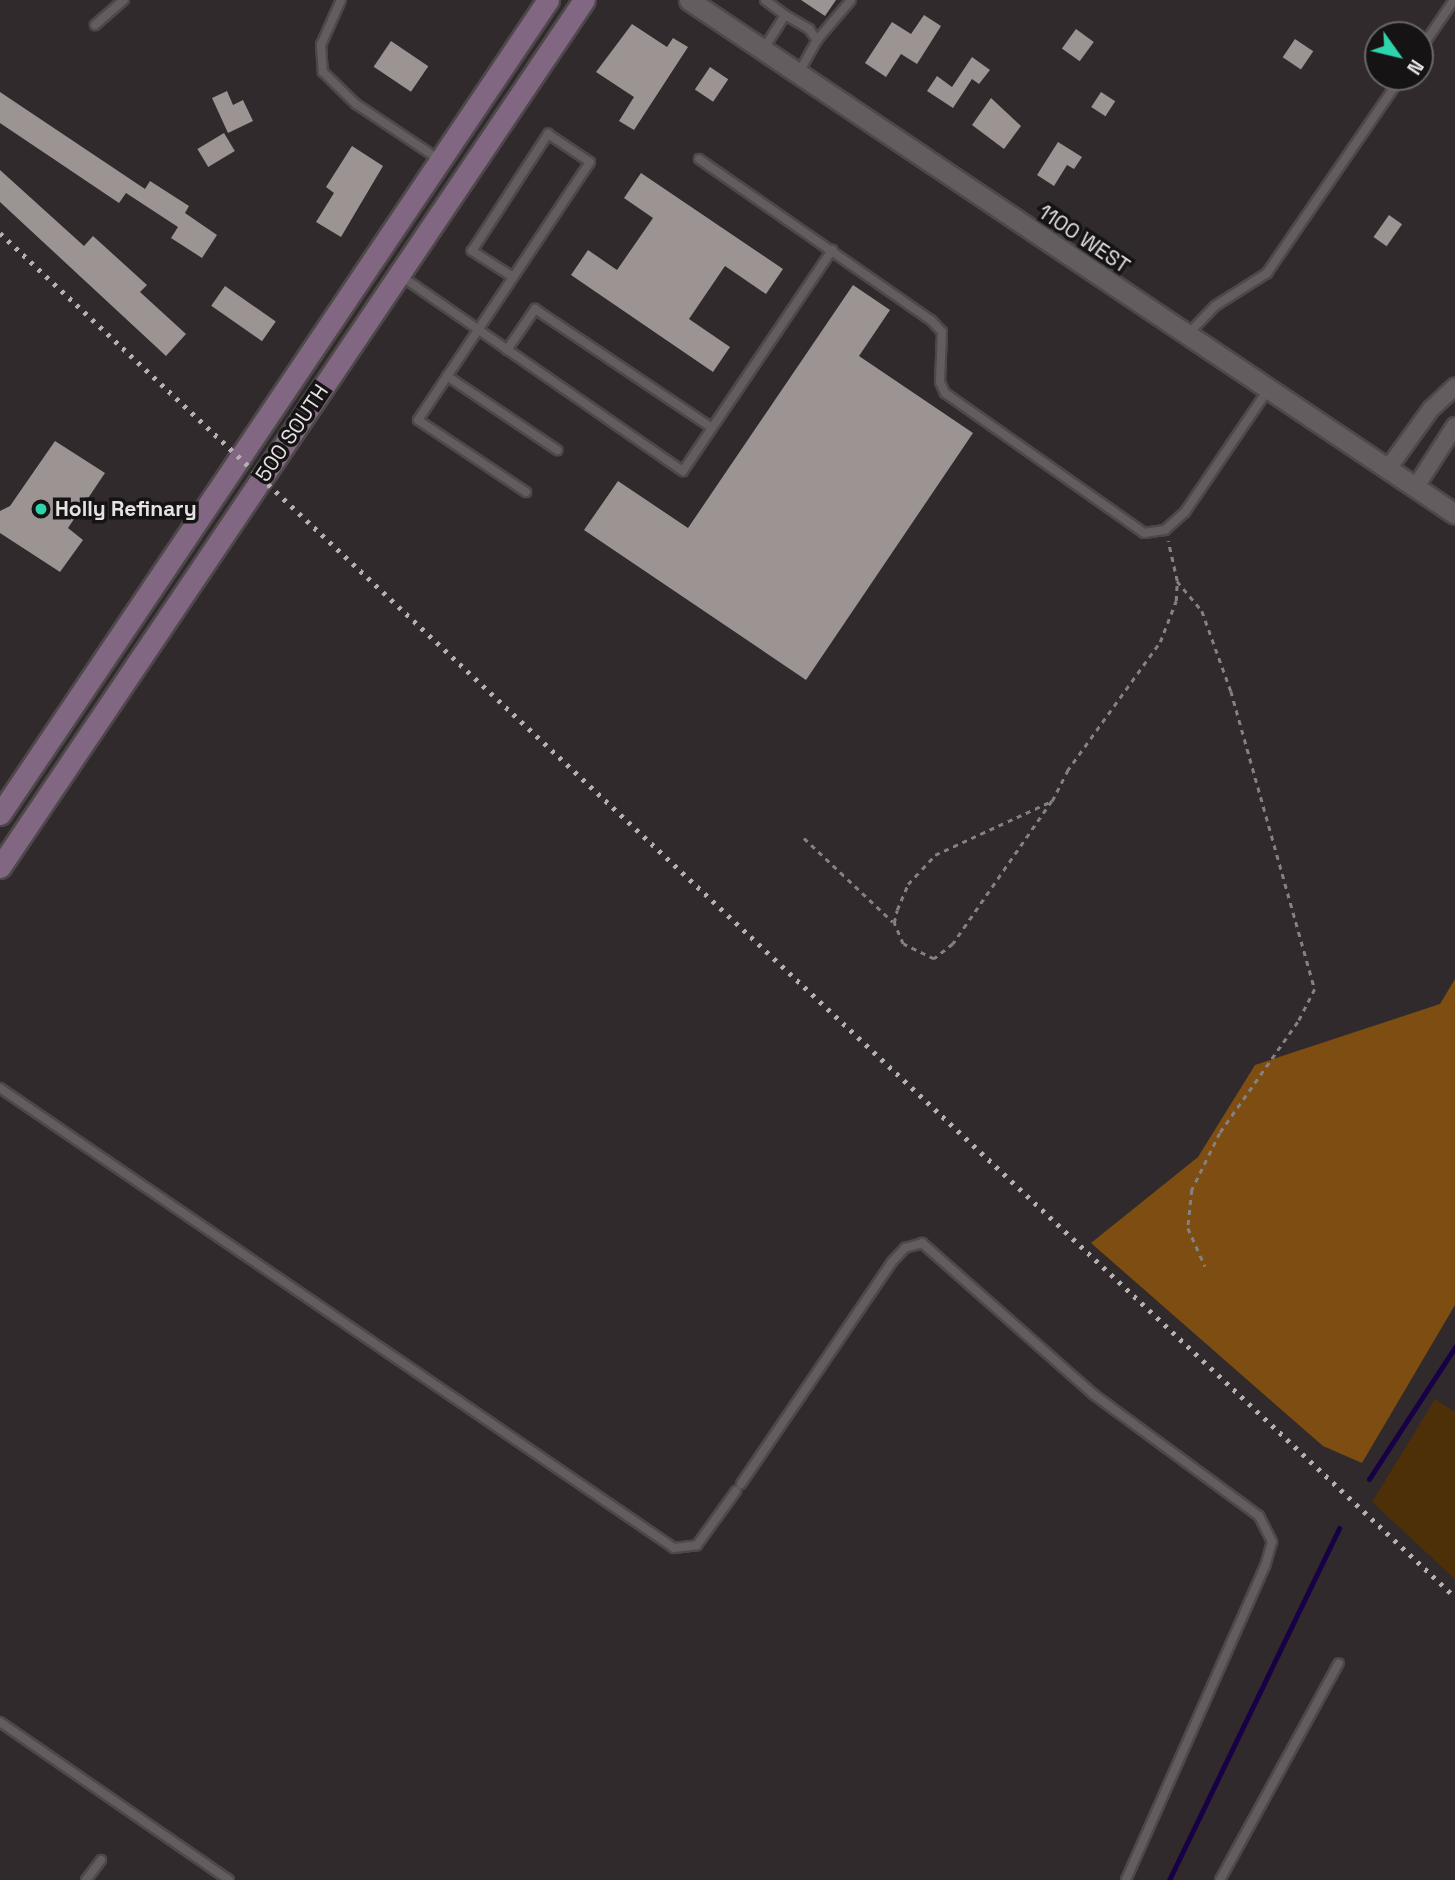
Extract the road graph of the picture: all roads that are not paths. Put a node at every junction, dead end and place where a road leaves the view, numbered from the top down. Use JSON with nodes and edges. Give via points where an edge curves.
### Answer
{"nodes":[{"id":1,"x":124,"y":0,"type":"edge"},
{"id":2,"x":341,"y":0,"type":"edge"},
{"id":3,"x":548,"y":0,"type":"edge"},
{"id":4,"x":584,"y":0,"type":"edge"},
{"id":5,"x":689,"y":0,"type":"edge"},
{"id":6,"x":765,"y":0,"type":"edge"},
{"id":7,"x":851,"y":0,"type":"edge"},
{"id":8,"x":1454,"y":0,"type":"edge"},
{"id":9,"x":785,"y":15,"type":"junction"},
{"id":10,"x":95,"y":25,"type":"dead end"},
{"id":11,"x":1434,"y":29,"type":"edge"},
{"id":12,"x":817,"y":40,"type":"junction"},
{"id":13,"x":763,"y":50,"type":"junction"},
{"id":14,"x":798,"y":74,"type":"junction"},
{"id":15,"x":1391,"y":91,"type":"edge"},
{"id":16,"x":699,"y":159,"type":"dead end"},
{"id":17,"x":441,"y":161,"type":"junction"},
{"id":18,"x":832,"y":250,"type":"junction"},
{"id":19,"x":400,"y":275,"type":"junction"},
{"id":20,"x":513,"y":277,"type":"junction"},
{"id":21,"x":477,"y":329,"type":"junction"},
{"id":22,"x":1187,"y":336,"type":"junction"},
{"id":23,"x":507,"y":350,"type":"junction"},
{"id":24,"x":447,"y":376,"type":"junction"},
{"id":25,"x":1455,"y":387,"type":"edge"},
{"id":26,"x":1268,"y":390,"type":"junction"},
{"id":27,"x":1455,"y":426,"type":"edge"},
{"id":28,"x":712,"y":428,"type":"junction"},
{"id":29,"x":557,"y":450,"type":"dead end"},
{"id":30,"x":1387,"y":470,"type":"junction"},
{"id":31,"x":1415,"y":488,"type":"junction"},
{"id":32,"x":526,"y":492,"type":"dead end"},
{"id":33,"x":1455,"y":514,"type":"edge"},
{"id":34,"x":0,"y":814,"type":"edge"},
{"id":35,"x":0,"y":867,"type":"edge"},
{"id":36,"x":0,"y":1088,"type":"edge"},
{"id":37,"x":1339,"y":1663,"type":"dead end"},
{"id":38,"x":0,"y":1722,"type":"edge"},
{"id":39,"x":101,"y":1860,"type":"dead end"},
{"id":40,"x":86,"y":1880,"type":"edge"},
{"id":41,"x":229,"y":1880,"type":"edge"},
{"id":42,"x":1126,"y":1880,"type":"edge"},
{"id":43,"x":1220,"y":1880,"type":"edge"}],
"edges":[{"from":1,"to":10,"type":"lane"},
{"from":2,"to":17,"type":"lane","via":[[321,45],[323,72],[356,104]]},
{"from":3,"to":17,"type":"main road","name":"500 SOUTH"},
{"from":4,"to":19,"type":"main road","name":"500 SOUTH"},
{"from":5,"to":13,"type":"street","name":"1100 WEST"},
{"from":6,"to":9,"type":"lane"},
{"from":7,"to":12,"type":"lane"},
{"from":8,"to":11,"type":"lane"},
{"from":9,"to":12,"type":"lane","via":[[809,29]]},
{"from":9,"to":13,"type":"lane"},
{"from":12,"to":14,"type":"lane"},
{"from":13,"to":14,"type":"street","name":"1100 WEST"},
{"from":14,"to":22,"type":"street","name":"1100 WEST"},
{"from":15,"to":22,"type":"lane","via":[[1267,273],[1215,306]]},
{"from":16,"to":18,"type":"lane"},
{"from":17,"to":34,"type":"main road","name":"500 SOUTH"},
{"from":18,"to":26,"type":"lane","via":[[942,331],[940,382],[945,393],[1144,533],[1165,530],[1185,512]]},
{"from":18,"to":28,"type":"lane"},
{"from":19,"to":21,"type":"lane"},
{"from":19,"to":35,"type":"main road","name":"500 SOUTH"},
{"from":20,"to":20,"type":"lane","via":[[472,251],[548,134],[590,162]]},
{"from":20,"to":21,"type":"lane"},
{"from":21,"to":23,"type":"lane"},
{"from":21,"to":24,"type":"lane"},
{"from":22,"to":26,"type":"street","name":"1100 WEST"},
{"from":23,"to":28,"type":"lane","via":[[535,309]]},
{"from":23,"to":28,"type":"lane","via":[[683,471]]},
{"from":24,"to":29,"type":"lane"},
{"from":24,"to":32,"type":"lane","via":[[418,420]]},
{"from":25,"to":30,"type":"street","via":[[1424,417]]},
{"from":26,"to":30,"type":"street","name":"1100 WEST"},
{"from":27,"to":31,"type":"street"},
{"from":30,"to":31,"type":"street","name":"1100 WEST"},
{"from":31,"to":33,"type":"street","name":"1100 WEST"},
{"from":36,"to":42,"type":"lane","via":[[674,1548],[697,1545],[891,1264],[905,1248],[922,1243],[1093,1394],[1259,1516],[1272,1542]]},
{"from":37,"to":43,"type":"lane"},
{"from":38,"to":41,"type":"lane"},
{"from":39,"to":40,"type":"lane"}]}
